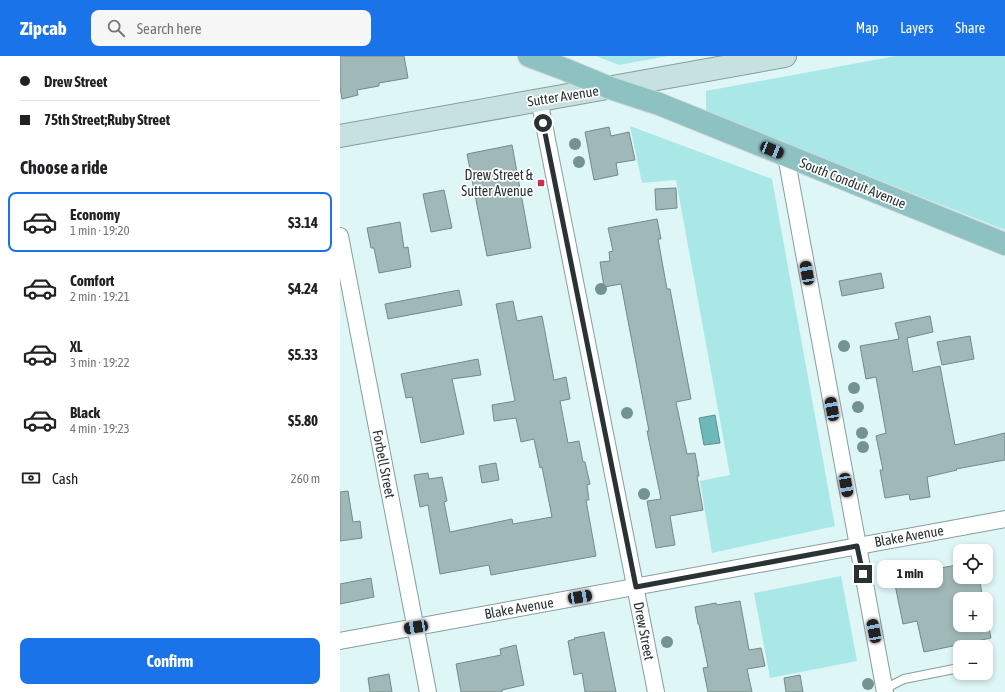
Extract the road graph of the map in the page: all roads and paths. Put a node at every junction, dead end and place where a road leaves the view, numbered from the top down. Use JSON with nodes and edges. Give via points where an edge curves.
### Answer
{"nodes":[{"id":1,"x":529,"y":56,"type":"edge"},
{"id":2,"x":785,"y":56,"type":"edge"},
{"id":3,"x":610,"y":88,"type":"junction"},
{"id":4,"x":539,"y":100,"type":"junction"},
{"id":5,"x":340,"y":136,"type":"edge"},
{"id":6,"x":786,"y":156,"type":"junction"},
{"id":7,"x":340,"y":236,"type":"edge"},
{"id":8,"x":1005,"y":244,"type":"edge"},
{"id":9,"x":1005,"y":518,"type":"edge"},
{"id":10,"x":857,"y":546,"type":"junction"},
{"id":11,"x":636,"y":587,"type":"junction"},
{"id":12,"x":416,"y":627,"type":"junction"},
{"id":13,"x":340,"y":641,"type":"edge"},
{"id":14,"x":953,"y":669,"type":"edge"},
{"id":15,"x":885,"y":690,"type":"edge"},
{"id":16,"x":428,"y":692,"type":"edge"},
{"id":17,"x":656,"y":692,"type":"edge"}],
"edges":[{"from":1,"to":3,"type":"main road","name":"South Conduit Avenue"},
{"from":2,"to":3,"type":"street","name":"Sutter Avenue"},
{"from":3,"to":4,"type":"street","name":"Sutter Avenue"},
{"from":3,"to":6,"type":"main road","name":"South Conduit Avenue","via":[[659,104]]},
{"from":4,"to":5,"type":"street","name":"Sutter Avenue"},
{"from":4,"to":11,"type":"street","name":"Drew Street"},
{"from":6,"to":8,"type":"main road","name":"South Conduit Avenue"},
{"from":6,"to":10,"type":"street"},
{"from":7,"to":12,"type":"street","name":"Forbell Street"},
{"from":9,"to":10,"type":"street","name":"Blake Avenue"},
{"from":10,"to":11,"type":"street","name":"Blake Avenue"},
{"from":10,"to":15,"type":"street"},
{"from":11,"to":12,"type":"street","name":"Blake Avenue"},
{"from":11,"to":17,"type":"street","name":"Drew Street"},
{"from":12,"to":13,"type":"street","name":"Blake Avenue"},
{"from":12,"to":16,"type":"street","name":"Forbell Street"},
{"from":14,"to":15,"type":"lane","via":[[904,679]]}]}
